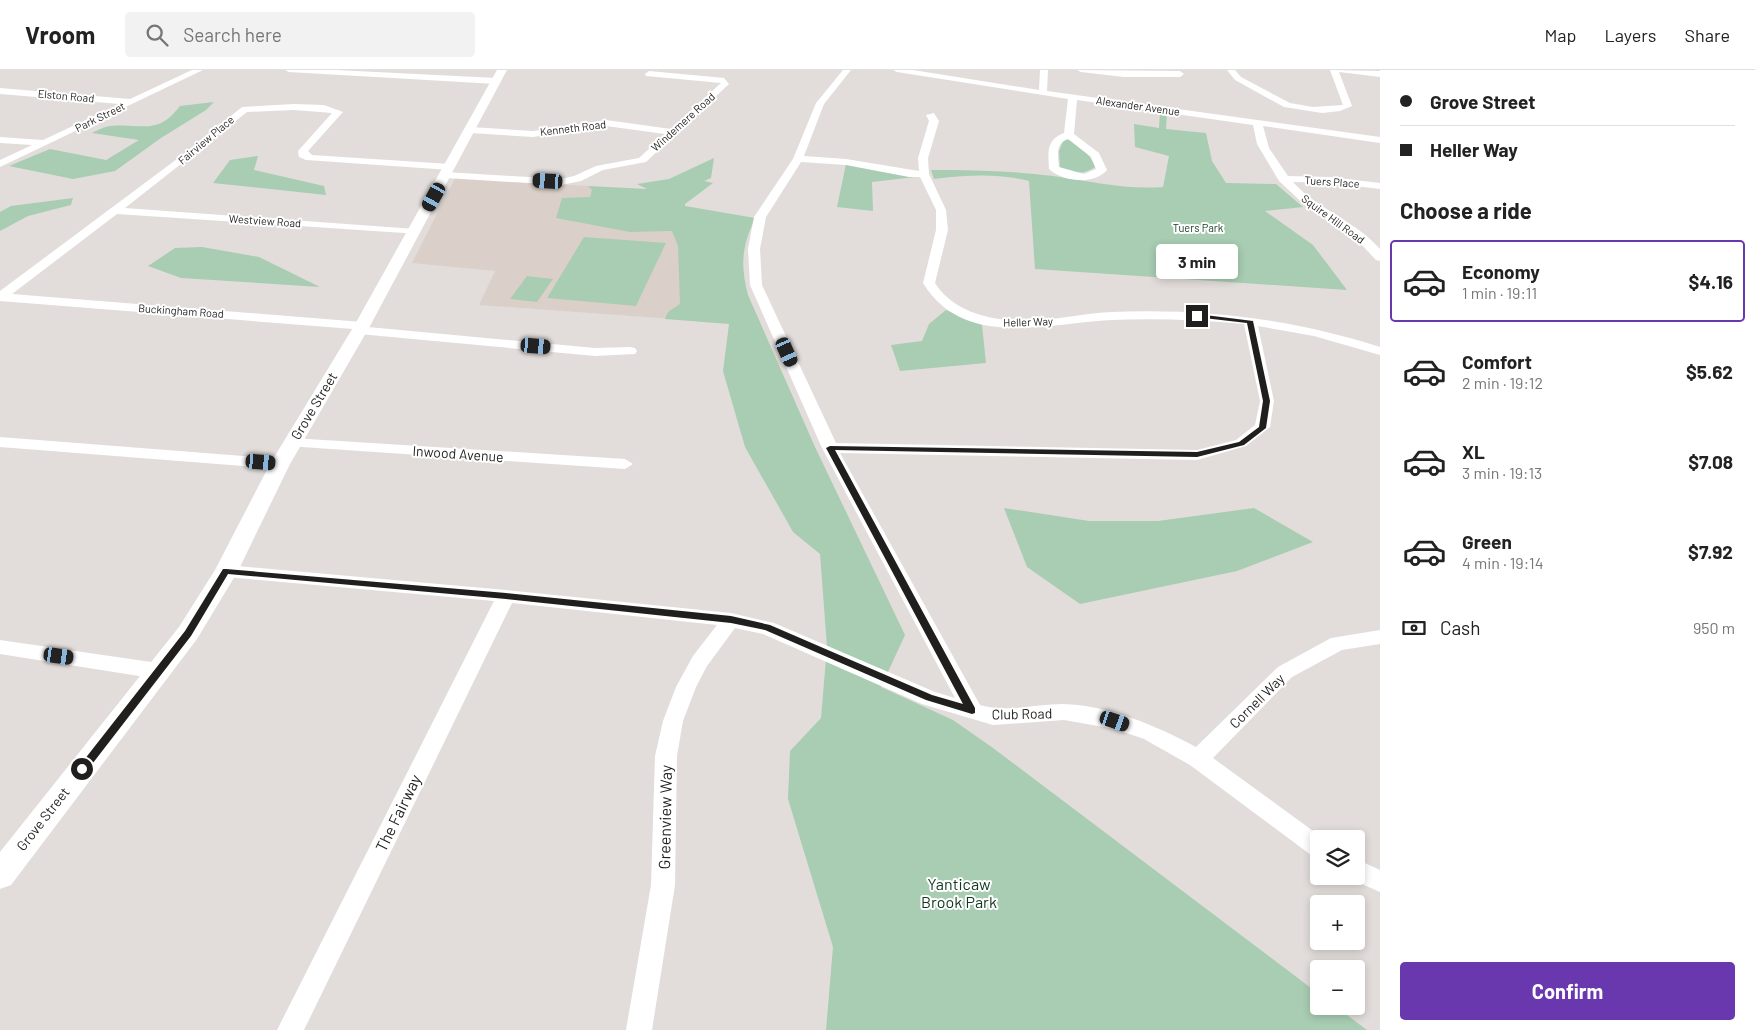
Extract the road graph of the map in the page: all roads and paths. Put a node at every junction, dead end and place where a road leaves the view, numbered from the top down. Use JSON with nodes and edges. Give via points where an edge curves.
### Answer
{"nodes":[{"id":1,"x":199,"y":70,"type":"edge"},
{"id":2,"x":289,"y":70,"type":"edge"},
{"id":3,"x":847,"y":70,"type":"edge"},
{"id":4,"x":897,"y":70,"type":"edge"},
{"id":5,"x":1044,"y":70,"type":"edge"},
{"id":6,"x":1081,"y":70,"type":"edge"},
{"id":7,"x":1231,"y":70,"type":"edge"},
{"id":8,"x":1334,"y":70,"type":"edge"},
{"id":9,"x":1341,"y":70,"type":"edge"},
{"id":10,"x":649,"y":74,"type":"dead end"},
{"id":11,"x":1180,"y":74,"type":"dead end"},
{"id":12,"x":1380,"y":74,"type":"edge"},
{"id":13,"x":499,"y":76,"type":"edge"},
{"id":14,"x":0,"y":90,"type":"edge"},
{"id":15,"x":1043,"y":93,"type":"junction"},
{"id":16,"x":1073,"y":97,"type":"junction"},
{"id":17,"x":131,"y":102,"type":"junction"},
{"id":18,"x":1299,"y":108,"type":"junction"},
{"id":19,"x":931,"y":115,"type":"dead end"},
{"id":20,"x":1258,"y":123,"type":"junction"},
{"id":21,"x":1301,"y":129,"type":"junction"},
{"id":22,"x":471,"y":130,"type":"junction"},
{"id":23,"x":674,"y":132,"type":"junction"},
{"id":24,"x":1273,"y":133,"type":"junction"},
{"id":25,"x":1069,"y":135,"type":"junction"},
{"id":26,"x":0,"y":140,"type":"edge"},
{"id":27,"x":1380,"y":140,"type":"edge"},
{"id":28,"x":47,"y":143,"type":"junction"},
{"id":29,"x":1269,"y":157,"type":"junction"},
{"id":30,"x":798,"y":159,"type":"junction"},
{"id":31,"x":0,"y":164,"type":"edge"},
{"id":32,"x":448,"y":171,"type":"junction"},
{"id":33,"x":924,"y":174,"type":"junction"},
{"id":34,"x":1283,"y":179,"type":"junction"},
{"id":35,"x":1380,"y":186,"type":"edge"},
{"id":36,"x":114,"y":211,"type":"junction"},
{"id":37,"x":414,"y":232,"type":"junction"},
{"id":38,"x":1380,"y":257,"type":"edge"},
{"id":39,"x":0,"y":297,"type":"edge"},
{"id":40,"x":1250,"y":321,"type":"junction"},
{"id":41,"x":360,"y":328,"type":"junction"},
{"id":42,"x":630,"y":351,"type":"dead end"},
{"id":43,"x":1380,"y":351,"type":"edge"},
{"id":44,"x":0,"y":442,"type":"edge"},
{"id":45,"x":292,"y":443,"type":"junction"},
{"id":46,"x":830,"y":448,"type":"junction"},
{"id":47,"x":280,"y":464,"type":"junction"},
{"id":48,"x":625,"y":464,"type":"dead end"},
{"id":49,"x":226,"y":571,"type":"junction"},
{"id":50,"x":506,"y":596,"type":"junction"},
{"id":51,"x":731,"y":620,"type":"junction"},
{"id":52,"x":1380,"y":637,"type":"edge"},
{"id":53,"x":0,"y":647,"type":"edge"},
{"id":54,"x":158,"y":671,"type":"junction"},
{"id":55,"x":972,"y":710,"type":"junction"},
{"id":56,"x":1198,"y":759,"type":"junction"},
{"id":57,"x":1310,"y":841,"type":"edge"},
{"id":58,"x":1365,"y":874,"type":"edge"},
{"id":59,"x":0,"y":875,"type":"edge"},
{"id":60,"x":1380,"y":881,"type":"edge"},
{"id":61,"x":290,"y":1030,"type":"edge"},
{"id":62,"x":639,"y":1030,"type":"edge"}],
"edges":[{"from":1,"to":17,"type":"street","name":"Park Street"},
{"from":2,"to":13,"type":"street"},
{"from":3,"to":30,"type":"street","via":[[820,103]]},
{"from":4,"to":15,"type":"street","name":"Alexander Avenue"},
{"from":5,"to":15,"type":"street"},
{"from":6,"to":11,"type":"street"},
{"from":7,"to":18,"type":"street","via":[[1233,75],[1277,101]]},
{"from":8,"to":18,"type":"street","via":[[1348,106],[1324,110]]},
{"from":9,"to":12,"type":"street"},
{"from":10,"to":23,"type":"street","name":"Windemere Road","via":[[724,81],[725,84]]},
{"from":13,"to":22,"type":"main road","name":"Grove Street"},
{"from":14,"to":17,"type":"street","name":"Elston Road"},
{"from":15,"to":16,"type":"street","name":"Alexander Avenue"},
{"from":16,"to":20,"type":"street","name":"Alexander Avenue"},
{"from":16,"to":25,"type":"street"},
{"from":17,"to":28,"type":"street","name":"Park Street"},
{"from":18,"to":21,"type":"street"},
{"from":19,"to":33,"type":"street","via":[[934,121],[923,158]]},
{"from":20,"to":24,"type":"street","name":"Alexander Avenue"},
{"from":20,"to":29,"type":"street","name":"Squire Hill Road","via":[[1261,148]]},
{"from":21,"to":24,"type":"street","name":"Alexander Avenue"},
{"from":21,"to":27,"type":"street","name":"Alexander Avenue"},
{"from":22,"to":23,"type":"street","name":"Kenneth Road","via":[[533,134],[606,123]]},
{"from":22,"to":32,"type":"main road","name":"Grove Street"},
{"from":23,"to":32,"type":"street","name":"Windemere Road","via":[[642,160],[600,168],[577,180],[560,182]]},
{"from":24,"to":29,"type":"street"},
{"from":25,"to":25,"type":"street","via":[[1058,139],[1053,147],[1054,169],[1080,177],[1095,176],[1102,170],[1096,155]]},
{"from":26,"to":28,"type":"street"},
{"from":28,"to":31,"type":"street","name":"Park Street"},
{"from":29,"to":34,"type":"street","name":"Squire Hill Road"},
{"from":30,"to":33,"type":"street","via":[[846,162]]},
{"from":30,"to":46,"type":"street","via":[[760,217],[754,250],[756,285]]},
{"from":32,"to":36,"type":"street","name":"Fairview Place","via":[[310,158],[303,155],[303,151],[338,112],[324,108],[254,107],[239,112],[185,158]]},
{"from":32,"to":37,"type":"main road","name":"Grove Street"},
{"from":33,"to":40,"type":"street","name":"Heller Way","via":[[941,210],[942,230],[929,283],[936,297],[961,312],[1000,323],[1020,324],[1145,315]]},
{"from":34,"to":35,"type":"street","name":"Tuers Place"},
{"from":34,"to":38,"type":"street","name":"Squire Hill Road","via":[[1317,210],[1357,236]]},
{"from":36,"to":37,"type":"street","name":"Westview Road"},
{"from":36,"to":39,"type":"street","name":"Fairview Place"},
{"from":37,"to":41,"type":"main road","name":"Grove Street"},
{"from":39,"to":41,"type":"street","name":"Buckingham Road"},
{"from":40,"to":43,"type":"street","name":"Heller Way","via":[[1308,330]]},
{"from":40,"to":46,"type":"street","via":[[1266,401],[1262,428],[1241,443],[1197,455]]},
{"from":41,"to":42,"type":"street","name":"Buckingham Road","via":[[595,352]]},
{"from":41,"to":45,"type":"main road","name":"Grove Street"},
{"from":44,"to":47,"type":"street"},
{"from":45,"to":47,"type":"main road","name":"Grove Street"},
{"from":45,"to":48,"type":"street","name":"Inwood Avenue"},
{"from":46,"to":55,"type":"street"},
{"from":47,"to":49,"type":"main road","name":"Grove Street"},
{"from":49,"to":50,"type":"street","name":"Club Road"},
{"from":49,"to":54,"type":"main road","name":"Grove Street","via":[[188,634]]},
{"from":50,"to":51,"type":"street","name":"Club Road"},
{"from":50,"to":61,"type":"street","name":"The Fairway"},
{"from":51,"to":55,"type":"street","name":"Club Road","via":[[767,628],[929,698]]},
{"from":51,"to":62,"type":"street","name":"Greenview Way","via":[[700,661],[686,686],[673,721],[666,756],[663,885]]},
{"from":52,"to":56,"type":"street","name":"Cornell Way","via":[[1338,643],[1285,672]]},
{"from":53,"to":54,"type":"street"},
{"from":54,"to":59,"type":"main road","name":"Grove Street"},
{"from":55,"to":56,"type":"street","name":"Club Road","via":[[993,717],[1064,712],[1115,721],[1152,733]]},
{"from":56,"to":57,"type":"street","name":"Club Road"},
{"from":58,"to":60,"type":"street"}]}
